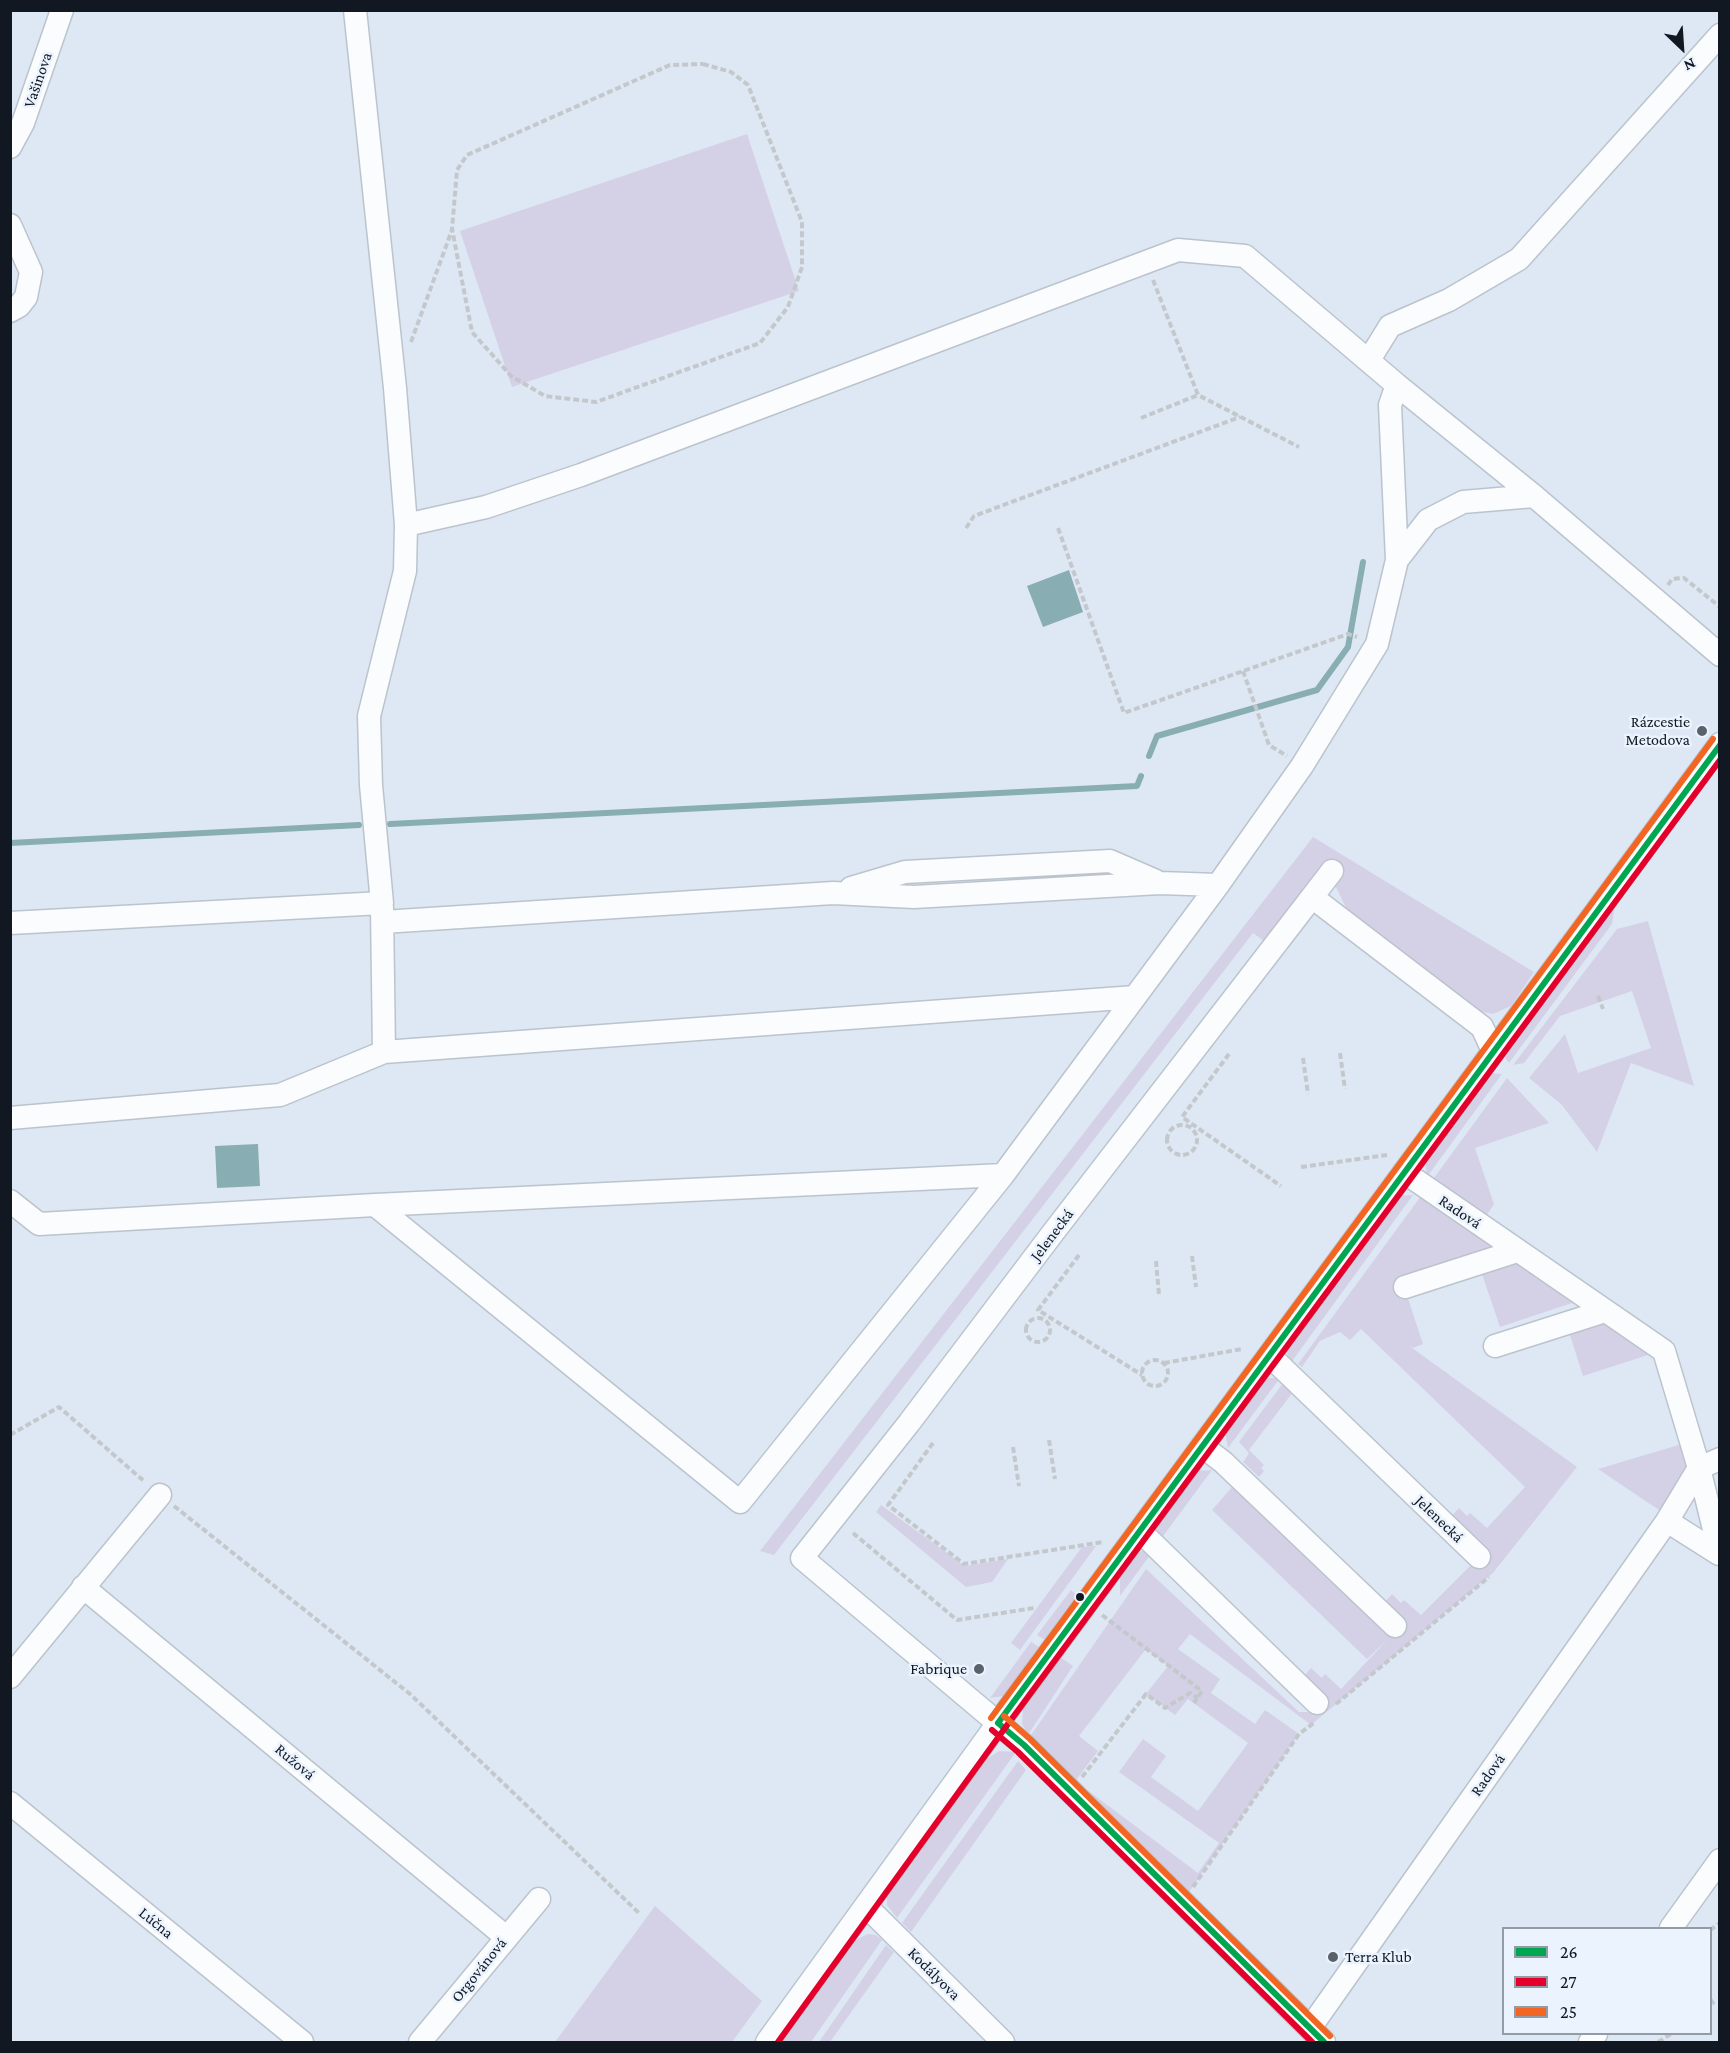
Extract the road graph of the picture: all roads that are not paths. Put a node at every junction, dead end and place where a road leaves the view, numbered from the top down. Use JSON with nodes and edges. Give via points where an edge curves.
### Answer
{"nodes":[{"id":1,"x":62,"y":10,"type":"edge"},
{"id":2,"x":355,"y":10,"type":"edge"},
{"id":3,"x":1719,"y":35,"type":"edge"},
{"id":4,"x":16,"y":121,"type":"edge"},
{"id":5,"x":10,"y":147,"type":"edge"},
{"id":6,"x":10,"y":225,"type":"edge"},
{"id":7,"x":10,"y":311,"type":"edge"},
{"id":8,"x":1369,"y":360,"type":"junction"},
{"id":9,"x":1397,"y":386,"type":"junction"},
{"id":10,"x":1533,"y":496,"type":"junction"},
{"id":11,"x":406,"y":525,"type":"junction"},
{"id":12,"x":1397,"y":560,"type":"junction"},
{"id":13,"x":1719,"y":655,"type":"edge"},
{"id":14,"x":1719,"y":744,"type":"edge"},
{"id":15,"x":1332,"y":871,"type":"dead end"},
{"id":16,"x":1218,"y":885,"type":"junction"},
{"id":17,"x":1312,"y":897,"type":"junction"},
{"id":18,"x":382,"y":912,"type":"junction"},
{"id":19,"x":10,"y":923,"type":"edge"},
{"id":20,"x":1135,"y":997,"type":"junction"},
{"id":21,"x":1493,"y":1051,"type":"junction"},
{"id":22,"x":384,"y":1052,"type":"junction"},
{"id":23,"x":10,"y":1118,"type":"edge"},
{"id":24,"x":1404,"y":1172,"type":"junction"},
{"id":25,"x":1003,"y":1175,"type":"junction"},
{"id":26,"x":10,"y":1201,"type":"edge"},
{"id":27,"x":375,"y":1205,"type":"junction"},
{"id":28,"x":1517,"y":1251,"type":"junction"},
{"id":29,"x":1405,"y":1287,"type":"dead end"},
{"id":30,"x":1605,"y":1311,"type":"junction"},
{"id":31,"x":1495,"y":1346,"type":"dead end"},
{"id":32,"x":1270,"y":1356,"type":"junction"},
{"id":33,"x":1202,"y":1446,"type":"junction"},
{"id":34,"x":1709,"y":1464,"type":"edge"},
{"id":35,"x":160,"y":1495,"type":"road end"},
{"id":36,"x":1667,"y":1521,"type":"junction"},
{"id":37,"x":1140,"y":1531,"type":"junction"},
{"id":38,"x":1719,"y":1554,"type":"edge"},
{"id":39,"x":1484,"y":1567,"type":"road end"},
{"id":40,"x":83,"y":1587,"type":"junction"},
{"id":41,"x":1395,"y":1626,"type":"dead end"},
{"id":42,"x":10,"y":1677,"type":"edge"},
{"id":43,"x":1323,"y":1709,"type":"road end"},
{"id":44,"x":998,"y":1723,"type":"junction"},
{"id":45,"x":10,"y":1803,"type":"edge"},
{"id":46,"x":1719,"y":1860,"type":"edge"},
{"id":47,"x":539,"y":1899,"type":"dead end"},
{"id":48,"x":866,"y":1906,"type":"junction"},
{"id":49,"x":1672,"y":1927,"type":"edge"},
{"id":50,"x":506,"y":1937,"type":"junction"},
{"id":51,"x":1317,"y":2036,"type":"edge"},
{"id":52,"x":302,"y":2043,"type":"edge"},
{"id":53,"x":420,"y":2043,"type":"edge"},
{"id":54,"x":767,"y":2043,"type":"edge"},
{"id":55,"x":1003,"y":2043,"type":"edge"}],
"edges":[{"from":1,"to":4,"type":"street","name":"Vašinova"},
{"from":2,"to":11,"type":"street"},
{"from":3,"to":8,"type":"street","via":[[1519,259],[1449,300],[1390,326]]},
{"from":4,"to":5,"type":"street","name":"Vašinova"},
{"from":6,"to":7,"type":"street","via":[[31,272],[26,297]]},
{"from":8,"to":9,"type":"street"},
{"from":8,"to":11,"type":"street","via":[[1245,256],[1178,250],[581,475],[486,507]]},
{"from":9,"to":10,"type":"street"},
{"from":9,"to":12,"type":"street","via":[[1390,405]]},
{"from":10,"to":12,"type":"street","via":[[1463,502],[1428,520]]},
{"from":10,"to":13,"type":"street"},
{"from":11,"to":18,"type":"street","via":[[405,571],[369,716],[370,785]]},
{"from":12,"to":16,"type":"street","via":[[1377,644],[1302,766]]},
{"from":14,"to":21,"type":"street"},
{"from":15,"to":17,"type":"street"},
{"from":16,"to":18,"type":"street","via":[[1160,883],[914,897],[833,893]]},
{"from":16,"to":20,"type":"street"},
{"from":17,"to":21,"type":"street","via":[[1482,1027]]},
{"from":17,"to":44,"type":"street","name":"Jelenecká","via":[[802,1558]]},
{"from":18,"to":19,"type":"street"},
{"from":18,"to":22,"type":"street"},
{"from":20,"to":22,"type":"street"},
{"from":20,"to":25,"type":"street"},
{"from":21,"to":24,"type":"street"},
{"from":22,"to":23,"type":"street","via":[[280,1095]]},
{"from":24,"to":28,"type":"street","name":"Radová"},
{"from":24,"to":32,"type":"street"},
{"from":25,"to":27,"type":"street"},
{"from":25,"to":27,"type":"street","via":[[740,1502]]},
{"from":26,"to":27,"type":"street","via":[[39,1224]]},
{"from":28,"to":29,"type":"street"},
{"from":28,"to":30,"type":"street","name":"Radová"},
{"from":30,"to":31,"type":"street"},
{"from":30,"to":34,"type":"street","name":"Radová","via":[[1664,1351]]},
{"from":32,"to":33,"type":"street"},
{"from":32,"to":39,"type":"street","name":"Jelenecká"},
{"from":33,"to":37,"type":"street"},
{"from":33,"to":41,"type":"street"},
{"from":34,"to":36,"type":"street","name":"Radová"},
{"from":34,"to":38,"type":"street"},
{"from":35,"to":40,"type":"street"},
{"from":36,"to":38,"type":"street"},
{"from":36,"to":51,"type":"street","name":"Radová"},
{"from":37,"to":43,"type":"street"},
{"from":37,"to":44,"type":"street"},
{"from":40,"to":42,"type":"street"},
{"from":40,"to":50,"type":"street","name":"Ružová"},
{"from":44,"to":48,"type":"street"},
{"from":44,"to":51,"type":"street","via":[[1073,1786],[1182,1902]]},
{"from":45,"to":52,"type":"street","name":"Lúčna"},
{"from":46,"to":49,"type":"street"},
{"from":47,"to":50,"type":"street","name":"Orgovánová"},
{"from":48,"to":54,"type":"street"},
{"from":48,"to":55,"type":"street","name":"Kodályova"},
{"from":50,"to":53,"type":"street","name":"Orgovánová"}]}
